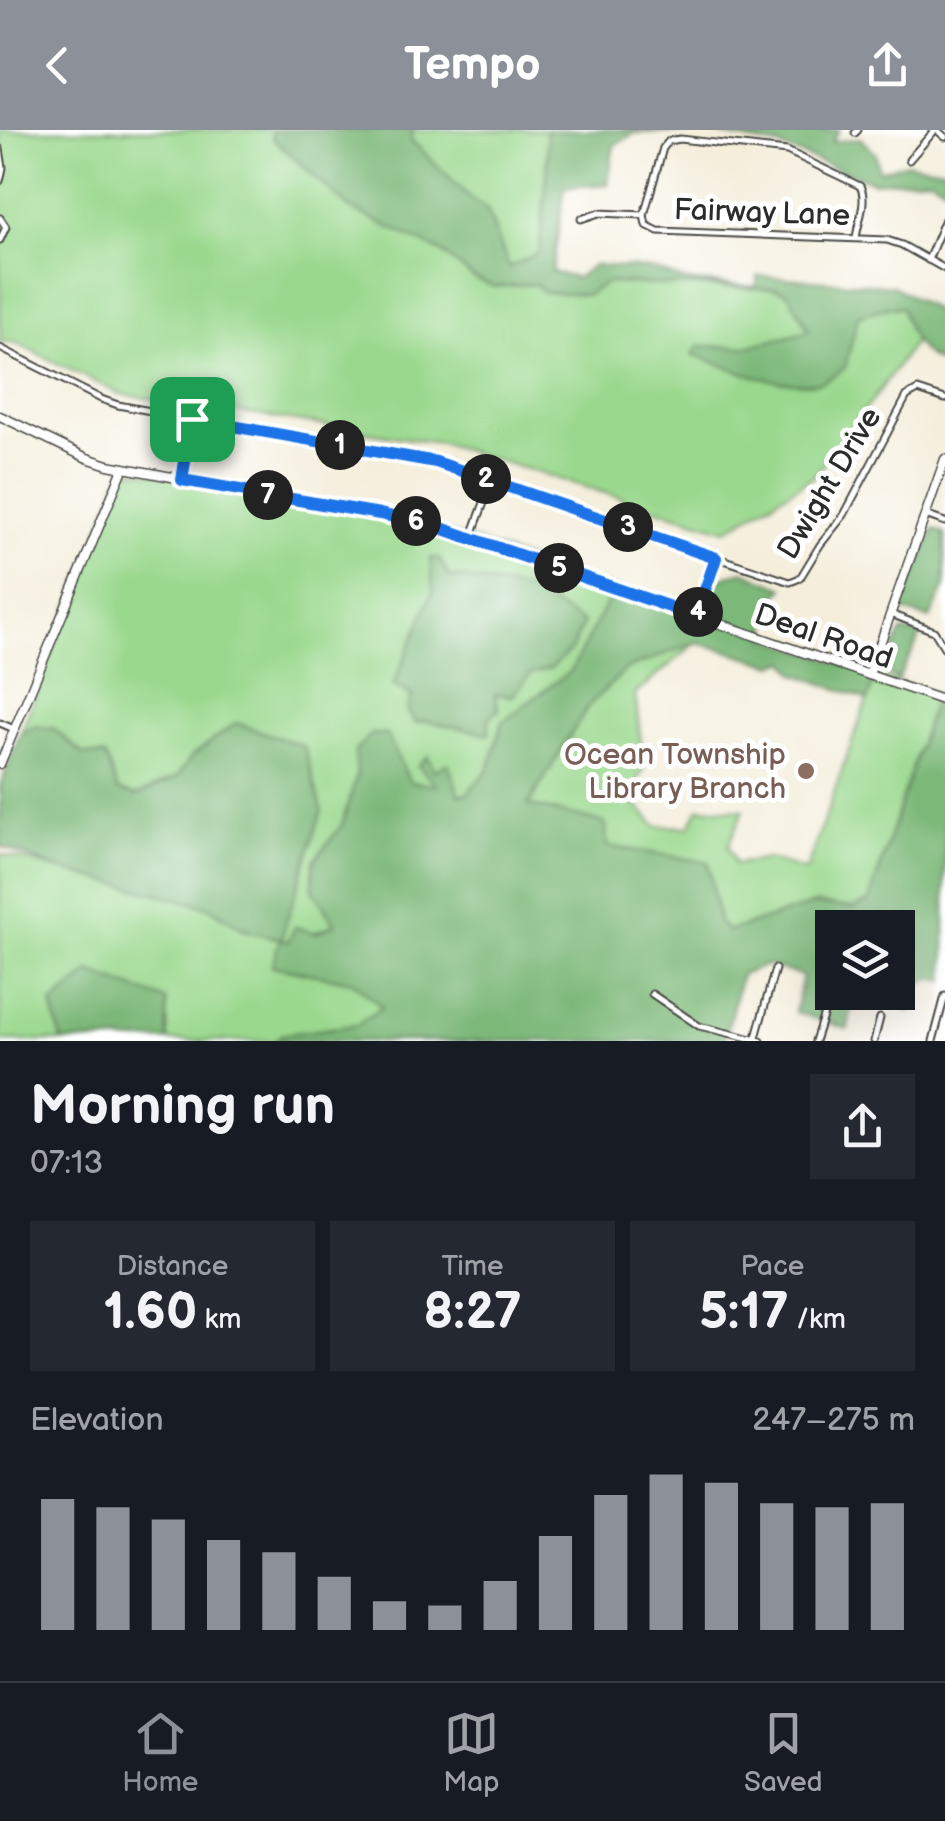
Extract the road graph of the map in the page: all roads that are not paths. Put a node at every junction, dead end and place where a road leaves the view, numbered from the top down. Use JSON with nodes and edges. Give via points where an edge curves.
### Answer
{"nodes":[{"id":1,"x":936,"y":130,"type":"edge"},
{"id":2,"x":945,"y":137,"type":"edge"},
{"id":3,"x":0,"y":148,"type":"edge"},
{"id":4,"x":908,"y":160,"type":"dead end"},
{"id":5,"x":0,"y":181,"type":"edge"},
{"id":6,"x":644,"y":216,"type":"junction"},
{"id":7,"x":0,"y":218,"type":"edge"},
{"id":8,"x":582,"y":218,"type":"dead end"},
{"id":9,"x":945,"y":219,"type":"edge"},
{"id":10,"x":856,"y":238,"type":"junction"},
{"id":11,"x":0,"y":240,"type":"edge"},
{"id":12,"x":928,"y":260,"type":"junction"},
{"id":13,"x":945,"y":270,"type":"edge"},
{"id":14,"x":0,"y":348,"type":"edge"},
{"id":15,"x":945,"y":399,"type":"edge"},
{"id":16,"x":0,"y":416,"type":"edge"},
{"id":17,"x":192,"y":419,"type":"junction"},
{"id":18,"x":945,"y":459,"type":"edge"},
{"id":19,"x":123,"y":469,"type":"junction"},
{"id":20,"x":182,"y":480,"type":"junction"},
{"id":21,"x":492,"y":481,"type":"junction"},
{"id":22,"x":925,"y":516,"type":"junction"},
{"id":23,"x":945,"y":522,"type":"edge"},
{"id":24,"x":471,"y":538,"type":"junction"},
{"id":25,"x":716,"y":558,"type":"junction"},
{"id":26,"x":890,"y":614,"type":"junction"},
{"id":27,"x":696,"y":616,"type":"junction"},
{"id":28,"x":945,"y":649,"type":"edge"},
{"id":29,"x":869,"y":675,"type":"junction"},
{"id":30,"x":945,"y":701,"type":"edge"},
{"id":31,"x":0,"y":724,"type":"edge"},
{"id":32,"x":14,"y":729,"type":"junction"},
{"id":33,"x":0,"y":764,"type":"edge"},
{"id":34,"x":774,"y":968,"type":"dead end"},
{"id":35,"x":652,"y":994,"type":"dead end"},
{"id":36,"x":945,"y":996,"type":"edge"},
{"id":37,"x":826,"y":1010,"type":"edge"},
{"id":38,"x":880,"y":1018,"type":"dead end"},
{"id":39,"x":757,"y":1040,"type":"edge"},
{"id":40,"x":815,"y":1041,"type":"edge"},
{"id":41,"x":874,"y":1041,"type":"edge"},
{"id":42,"x":933,"y":1041,"type":"edge"}],
"edges":[{"from":1,"to":2,"type":"street"},
{"from":1,"to":4,"type":"street"},
{"from":3,"to":5,"type":"street"},
{"from":6,"to":8,"type":"street","name":"Fairway Lane"},
{"from":6,"to":10,"type":"street","name":"Fairway Lane","via":[[658,231]]},
{"from":6,"to":10,"type":"street","via":[[668,141],[777,149],[863,190]]},
{"from":7,"to":11,"type":"street","via":[[6,226]]},
{"from":9,"to":12,"type":"street"},
{"from":10,"to":12,"type":"street","name":"Fairway Lane","via":[[897,243]]},
{"from":12,"to":13,"type":"street","name":"Fairway Lane"},
{"from":14,"to":17,"type":"street","name":"Dwight Drive","via":[[106,401]]},
{"from":15,"to":25,"type":"street","name":"Dwight Drive","via":[[918,390],[907,396],[844,515],[798,580]]},
{"from":16,"to":19,"type":"street","name":"Deal Road"},
{"from":17,"to":20,"type":"street"},
{"from":17,"to":21,"type":"street","name":"Dwight Drive","via":[[422,460]]},
{"from":18,"to":22,"type":"street"},
{"from":19,"to":20,"type":"street","name":"Deal Road"},
{"from":19,"to":32,"type":"street"},
{"from":20,"to":24,"type":"street","name":"Deal Road","via":[[410,520]]},
{"from":21,"to":24,"type":"street"},
{"from":21,"to":25,"type":"street","name":"Dwight Drive"},
{"from":22,"to":23,"type":"street"},
{"from":22,"to":26,"type":"street"},
{"from":24,"to":27,"type":"street","name":"Deal Road"},
{"from":25,"to":27,"type":"street"},
{"from":26,"to":28,"type":"street","via":[[934,631]]},
{"from":26,"to":29,"type":"street"},
{"from":27,"to":29,"type":"street","name":"Deal Road"},
{"from":29,"to":30,"type":"street","name":"Deal Road"},
{"from":31,"to":32,"type":"street"},
{"from":32,"to":33,"type":"street"},
{"from":34,"to":39,"type":"street"},
{"from":35,"to":39,"type":"street","via":[[698,1026]]},
{"from":36,"to":42,"type":"street"},
{"from":37,"to":40,"type":"street"},
{"from":38,"to":41,"type":"street"}]}
